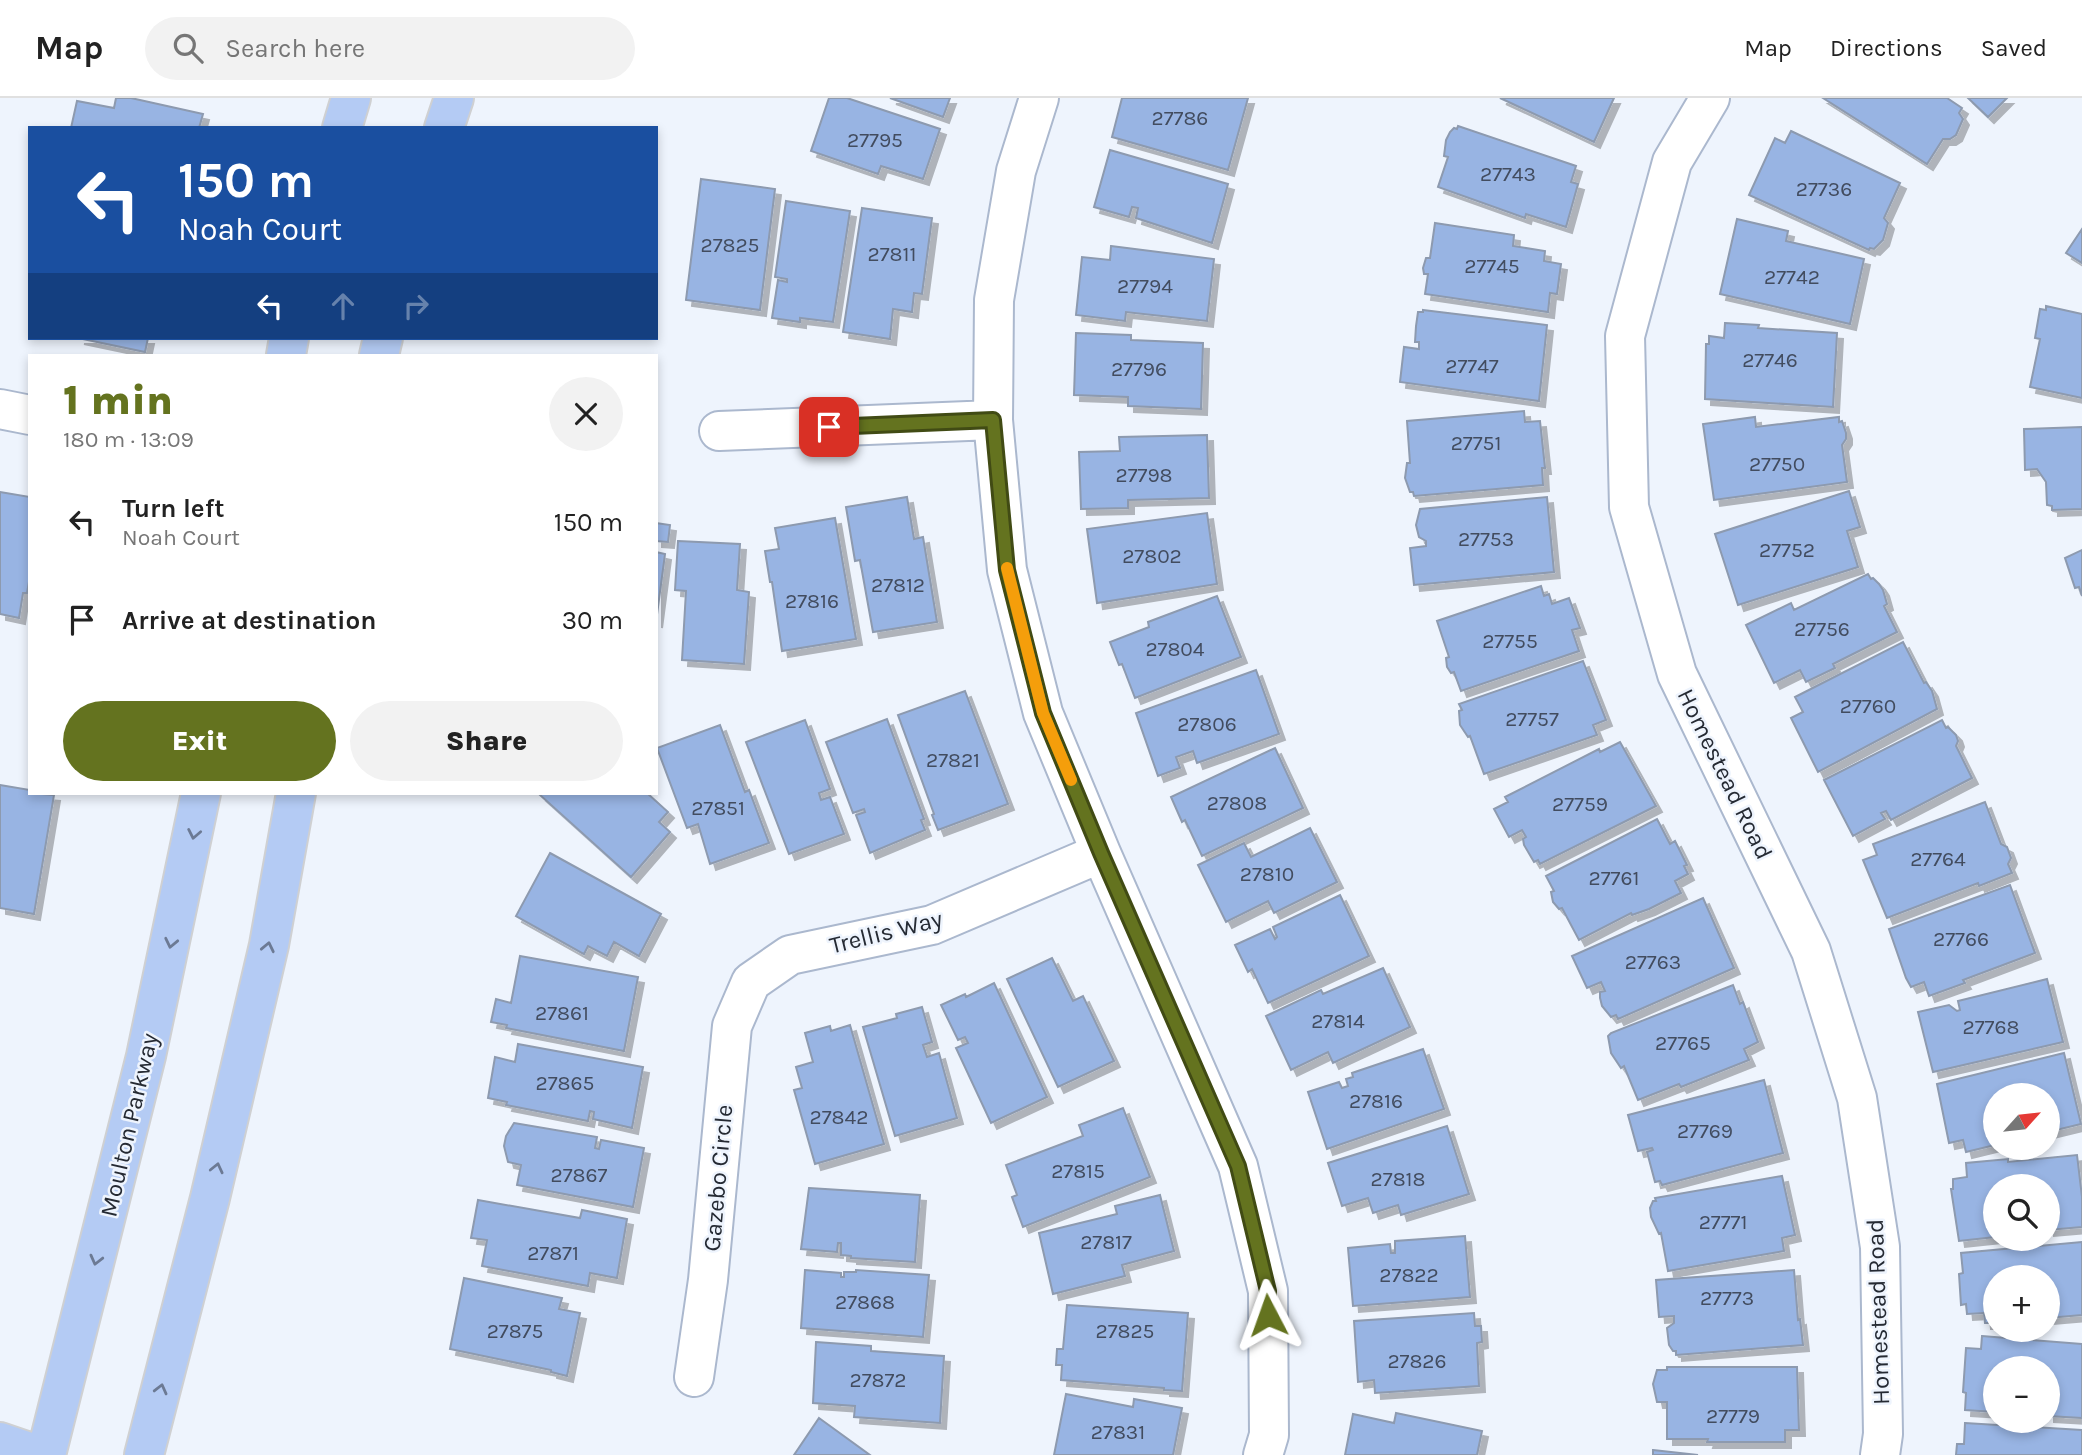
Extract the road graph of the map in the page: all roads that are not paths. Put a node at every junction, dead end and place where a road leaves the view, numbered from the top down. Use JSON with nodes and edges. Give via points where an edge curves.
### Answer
{"nodes":[{"id":1,"x":351,"y":98,"type":"edge"},
{"id":2,"x":454,"y":98,"type":"edge"},
{"id":3,"x":1039,"y":98,"type":"edge"},
{"id":4,"x":1710,"y":98,"type":"edge"},
{"id":5,"x":343,"y":126,"type":"edge"},
{"id":6,"x":445,"y":126,"type":"edge"},
{"id":7,"x":0,"y":409,"type":"edge"},
{"id":8,"x":28,"y":415,"type":"edge"},
{"id":9,"x":993,"y":420,"type":"junction"},
{"id":10,"x":719,"y":431,"type":"dead end"},
{"id":11,"x":201,"y":795,"type":"edge"},
{"id":12,"x":296,"y":795,"type":"edge"},
{"id":13,"x":1101,"y":853,"type":"junction"},
{"id":14,"x":751,"y":982,"type":"joint"},
{"id":15,"x":694,"y":1377,"type":"dead end"},
{"id":16,"x":0,"y":1442,"type":"edge"},
{"id":17,"x":38,"y":1455,"type":"edge"},
{"id":18,"x":46,"y":1455,"type":"edge"},
{"id":19,"x":144,"y":1455,"type":"edge"},
{"id":20,"x":1263,"y":1455,"type":"edge"},
{"id":21,"x":1880,"y":1455,"type":"edge"}],
"edges":[{"from":1,"to":5,"type":"main road"},
{"from":2,"to":6,"type":"main road"},
{"from":3,"to":9,"type":"street","via":[[1016,171],[993,300]]},
{"from":4,"to":21,"type":"street","name":"Homestead Road","via":[[1672,162],[1625,336],[1629,507],[1677,674],[1811,951],[1857,1098],[1880,1247]]},
{"from":7,"to":8,"type":"street"},
{"from":9,"to":10,"type":"street"},
{"from":9,"to":13,"type":"street","via":[[1007,570],[1043,713]]},
{"from":11,"to":18,"type":"main road","name":"Moulton Parkway","one_way":true,"via":[[113,1197]]},
{"from":19,"to":12,"type":"main road","one_way":true,"via":[[269,945]]},
{"from":13,"to":14,"type":"street","name":"Trellis Way","via":[[932,925],[790,955]]},
{"from":13,"to":20,"type":"street","via":[[1238,1166],[1268,1291],[1269,1436]]},
{"from":14,"to":15,"type":"street","name":"Gazebo Circle","via":[[732,1026]]},
{"from":16,"to":17,"type":"main road"}]}
